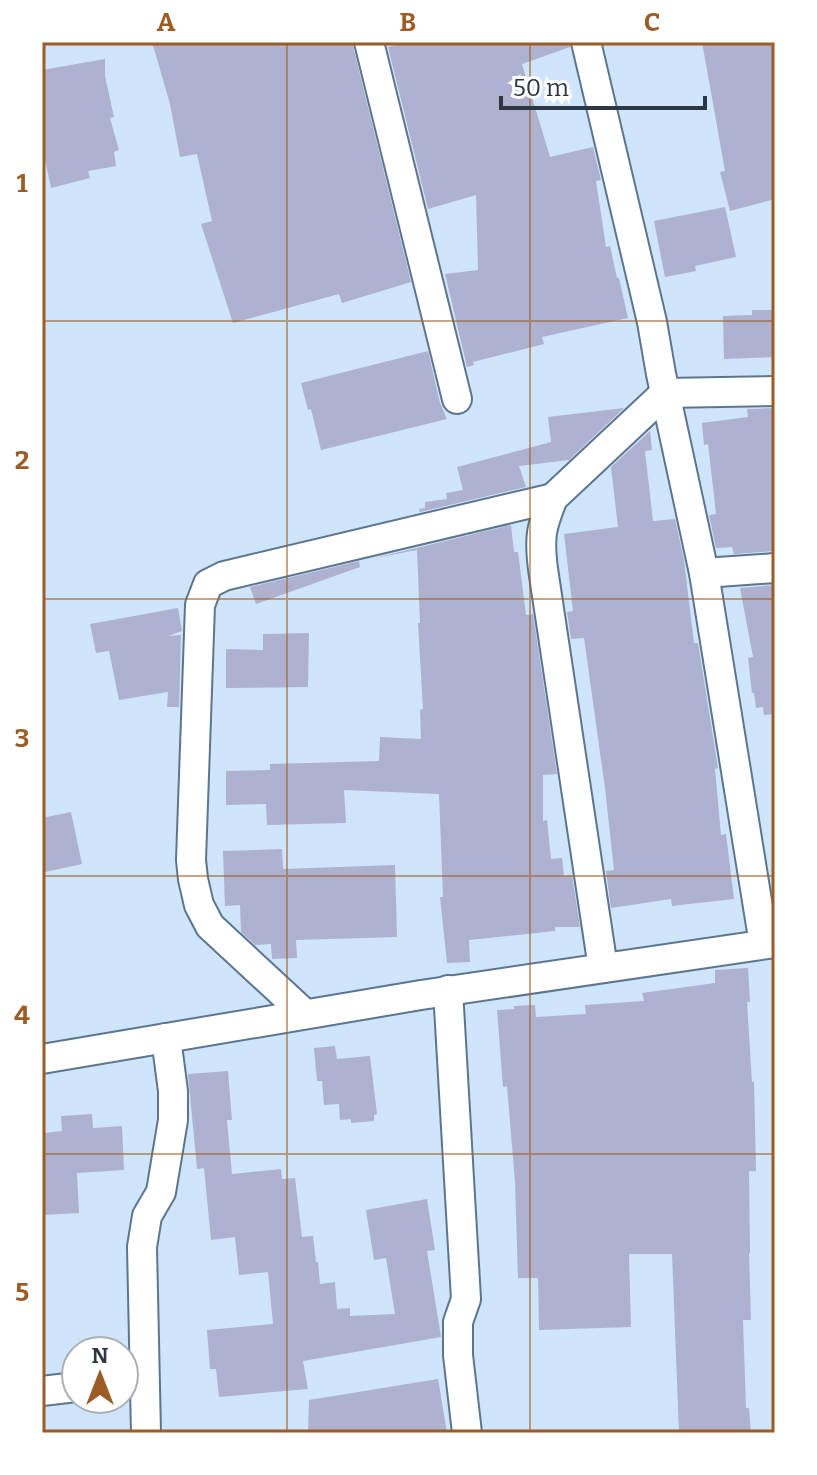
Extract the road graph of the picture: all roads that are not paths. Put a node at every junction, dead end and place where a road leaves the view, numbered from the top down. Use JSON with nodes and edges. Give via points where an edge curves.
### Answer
{"nodes":[{"id":1,"x":369,"y":42,"type":"edge"},
{"id":2,"x":586,"y":42,"type":"edge"},
{"id":3,"x":663,"y":384,"type":"junction"},
{"id":4,"x":775,"y":391,"type":"edge"},
{"id":5,"x":457,"y":399,"type":"dead end"},
{"id":6,"x":553,"y":498,"type":"junction"},
{"id":7,"x":775,"y":568,"type":"edge"},
{"id":8,"x":704,"y":573,"type":"junction"},
{"id":9,"x":770,"y":943,"type":"edge"},
{"id":10,"x":603,"y":968,"type":"junction"},
{"id":11,"x":448,"y":990,"type":"junction"},
{"id":12,"x":305,"y":1014,"type":"junction"},
{"id":13,"x":166,"y":1038,"type":"junction"},
{"id":14,"x":42,"y":1059,"type":"edge"},
{"id":15,"x":137,"y":1335,"type":"edge"},
{"id":16,"x":140,"y":1407,"type":"edge"},
{"id":17,"x":146,"y":1433,"type":"edge"},
{"id":18,"x":467,"y":1433,"type":"edge"}],
"edges":[{"from":1,"to":5,"type":"street"},
{"from":2,"to":3,"type":"street"},
{"from":3,"to":4,"type":"street"},
{"from":3,"to":6,"type":"street"},
{"from":3,"to":8,"type":"street"},
{"from":6,"to":10,"type":"street","via":[[540,541]]},
{"from":6,"to":12,"type":"street","via":[[208,584],[200,605],[193,879],[210,926]]},
{"from":7,"to":8,"type":"street"},
{"from":8,"to":9,"type":"street"},
{"from":9,"to":10,"type":"street"},
{"from":10,"to":11,"type":"street"},
{"from":11,"to":12,"type":"street"},
{"from":11,"to":18,"type":"street","via":[[466,1299],[458,1322],[458,1355]]},
{"from":12,"to":13,"type":"street"},
{"from":13,"to":14,"type":"street"},
{"from":13,"to":15,"type":"street","via":[[173,1120],[161,1192],[147,1216]]},
{"from":16,"to":17,"type":"street"}]}
